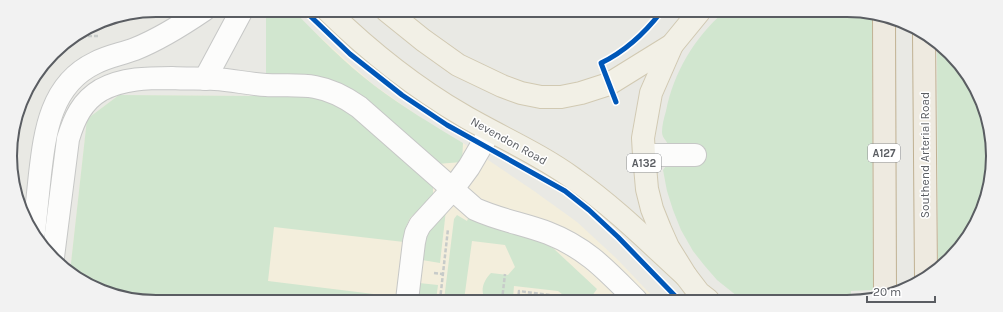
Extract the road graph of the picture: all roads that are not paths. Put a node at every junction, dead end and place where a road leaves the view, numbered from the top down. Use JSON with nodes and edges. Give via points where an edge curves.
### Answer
{"nodes":[{"id":1,"x":194,"y":17,"type":"edge"},
{"id":2,"x":238,"y":17,"type":"edge"},
{"id":3,"x":334,"y":17,"type":"edge"},
{"id":4,"x":394,"y":17,"type":"edge"},
{"id":5,"x":695,"y":17,"type":"edge"},
{"id":6,"x":884,"y":22,"type":"edge"},
{"id":7,"x":924,"y":40,"type":"edge"},
{"id":8,"x":672,"y":45,"type":"junction"},
{"id":9,"x":205,"y":79,"type":"junction"},
{"id":10,"x":490,"y":131,"type":"junction"},
{"id":11,"x":644,"y":155,"type":"junction"},
{"id":12,"x":695,"y":155,"type":"dead end"},
{"id":13,"x":452,"y":190,"type":"junction"},
{"id":14,"x":35,"y":224,"type":"edge"},
{"id":15,"x":54,"y":250,"type":"edge"},
{"id":16,"x":926,"y":271,"type":"edge"},
{"id":17,"x":686,"y":276,"type":"junction"},
{"id":18,"x":885,"y":289,"type":"edge"},
{"id":19,"x":408,"y":295,"type":"edge"},
{"id":20,"x":631,"y":295,"type":"edge"},
{"id":21,"x":702,"y":295,"type":"edge"}],
"edges":[{"from":1,"to":14,"type":"lane","via":[[152,42],[95,63],[71,80],[53,108],[47,129]]},
{"from":2,"to":9,"type":"lane"},
{"from":3,"to":10,"type":"main road","name":"Nevendon Road","number":"A132","via":[[362,43],[410,81]]},
{"from":4,"to":8,"type":"main road","number":"A132","via":[[458,65],[502,86],[541,97],[561,97],[609,84]]},
{"from":5,"to":8,"type":"main road","number":"A132"},
{"from":6,"to":18,"type":"highway","number":"A127"},
{"from":7,"to":16,"type":"highway","name":"Southend Arterial Road"},
{"from":8,"to":11,"type":"main road","number":"A132","via":[[651,94]]},
{"from":9,"to":13,"type":"lane","via":[[315,87],[344,97],[359,107]]},
{"from":9,"to":15,"type":"lane","via":[[151,78],[116,83],[102,89],[84,104],[72,125],[68,139]]},
{"from":10,"to":13,"type":"lane"},
{"from":10,"to":17,"type":"main road","name":"Nevendon Road","number":"A132","via":[[578,181]]},
{"from":11,"to":12,"type":"lane"},
{"from":11,"to":17,"type":"main road","number":"A132","via":[[647,189],[652,209],[668,247]]},
{"from":13,"to":19,"type":"lane","via":[[424,219],[416,233]]},
{"from":13,"to":20,"type":"lane","via":[[475,209],[489,216],[567,241],[606,269]]},
{"from":17,"to":21,"type":"main road","number":"A132"}]}
